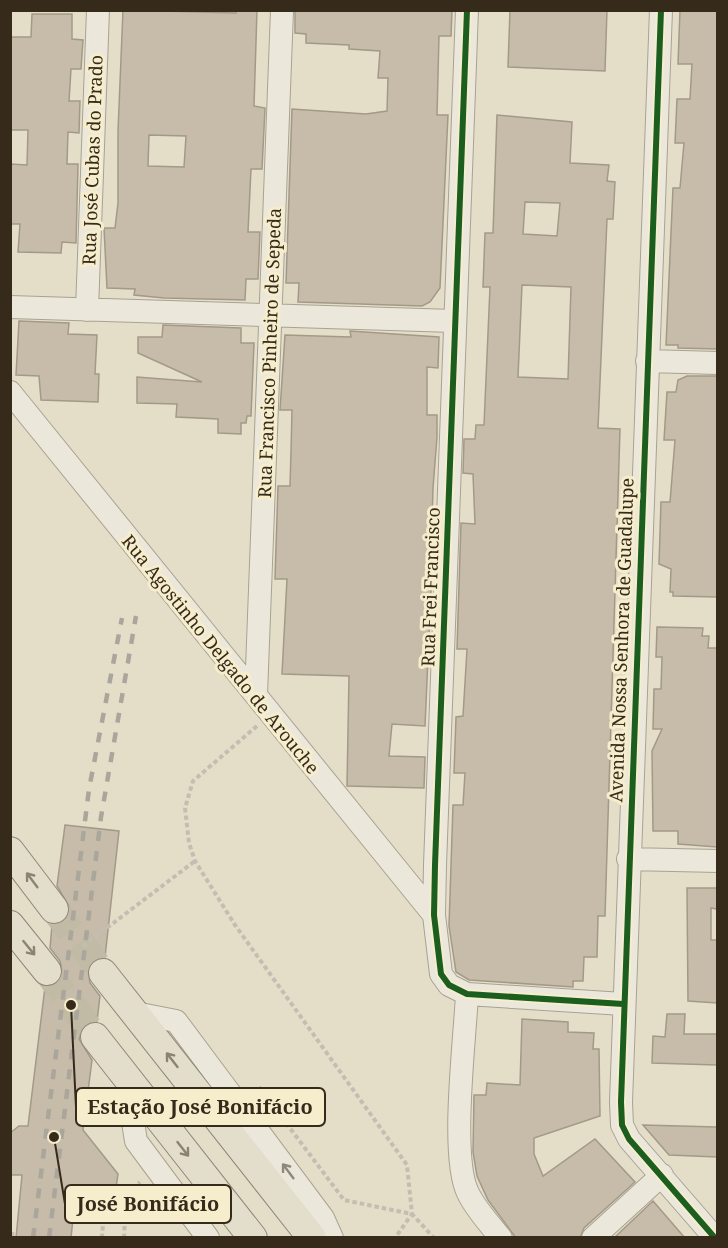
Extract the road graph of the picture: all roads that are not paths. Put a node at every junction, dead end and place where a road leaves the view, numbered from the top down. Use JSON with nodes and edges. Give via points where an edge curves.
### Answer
{"nodes":[{"id":1,"x":98,"y":10,"type":"edge"},
{"id":2,"x":282,"y":10,"type":"edge"},
{"id":3,"x":467,"y":10,"type":"edge"},
{"id":4,"x":662,"y":10,"type":"edge"},
{"id":5,"x":10,"y":307,"type":"edge"},
{"id":6,"x":87,"y":310,"type":"junction"},
{"id":7,"x":270,"y":316,"type":"junction"},
{"id":8,"x":454,"y":321,"type":"junction"},
{"id":9,"x":647,"y":361,"type":"junction"},
{"id":10,"x":717,"y":363,"type":"edge"},
{"id":11,"x":10,"y":392,"type":"edge"},
{"id":12,"x":256,"y":695,"type":"junction"},
{"id":13,"x":10,"y":851,"type":"edge"},
{"id":14,"x":628,"y":860,"type":"junction"},
{"id":15,"x":717,"y":861,"type":"edge"},
{"id":16,"x":54,"y":909,"type":"tunnel mouth"},
{"id":17,"x":434,"y":915,"type":"junction"},
{"id":18,"x":10,"y":925,"type":"edge"},
{"id":19,"x":47,"y":971,"type":"tunnel mouth"},
{"id":20,"x":103,"y":973,"type":"tunnel mouth"},
{"id":21,"x":467,"y":994,"type":"junction"},
{"id":22,"x":623,"y":1004,"type":"junction"},
{"id":23,"x":135,"y":1013,"type":"junction"},
{"id":24,"x":95,"y":1037,"type":"tunnel mouth"},
{"id":25,"x":132,"y":1084,"type":"junction"},
{"id":26,"x":662,"y":1175,"type":"junction"},
{"id":27,"x":208,"y":1238,"type":"edge"},
{"id":28,"x":253,"y":1238,"type":"edge"},
{"id":29,"x":312,"y":1238,"type":"edge"},
{"id":30,"x":332,"y":1238,"type":"edge"},
{"id":31,"x":501,"y":1238,"type":"edge"},
{"id":32,"x":593,"y":1238,"type":"edge"},
{"id":33,"x":715,"y":1238,"type":"edge"}],
"edges":[{"from":1,"to":6,"type":"street","name":"Rua José Cubas do Prado"},
{"from":2,"to":7,"type":"street","name":"Rua Francisco Pinheiro de Sepeda"},
{"from":3,"to":8,"type":"street","name":"Rua Frei Francisco"},
{"from":4,"to":9,"type":"street","name":"Avenida Nossa Senhora de Guadalupe"},
{"from":5,"to":6,"type":"street"},
{"from":6,"to":7,"type":"street"},
{"from":7,"to":8,"type":"street"},
{"from":7,"to":12,"type":"street","name":"Rua Francisco Pinheiro de Sepeda"},
{"from":8,"to":17,"type":"street","name":"Rua Frei Francisco"},
{"from":9,"to":10,"type":"street"},
{"from":9,"to":14,"type":"street","name":"Avenida Nossa Senhora de Guadalupe"},
{"from":11,"to":12,"type":"street","name":"Rua Agostinho Delgado de Arouche"},
{"from":12,"to":17,"type":"street","name":"Rua Agostinho Delgado de Arouche"},
{"from":16,"to":13,"type":"main road","one_way":true},
{"from":14,"to":15,"type":"street"},
{"from":14,"to":22,"type":"street","name":"Avenida Nossa Senhora de Guadalupe"},
{"from":17,"to":21,"type":"street","name":"Rua Frei Francisco","via":[[441,974],[449,985]]},
{"from":18,"to":19,"type":"main road","one_way":true},
{"from":20,"to":23,"type":"main road"},
{"from":21,"to":22,"type":"street"},
{"from":21,"to":31,"type":"street","via":[[459,1141],[461,1171],[468,1193]]},
{"from":22,"to":26,"type":"street","name":"Avenida Nossa Senhora de Guadalupe","via":[[622,1125],[628,1138]]},
{"from":29,"to":23,"type":"main road","one_way":true},
{"from":30,"to":23,"type":"street","one_way":true,"via":[[323,1218],[176,1021]]},
{"from":24,"to":25,"type":"main road"},
{"from":25,"to":27,"type":"street","via":[[136,1141]]},
{"from":25,"to":28,"type":"main road","one_way":true},
{"from":26,"to":32,"type":"street"},
{"from":26,"to":33,"type":"street","name":"Avenida Nossa Senhora de Guadalupe"}]}
